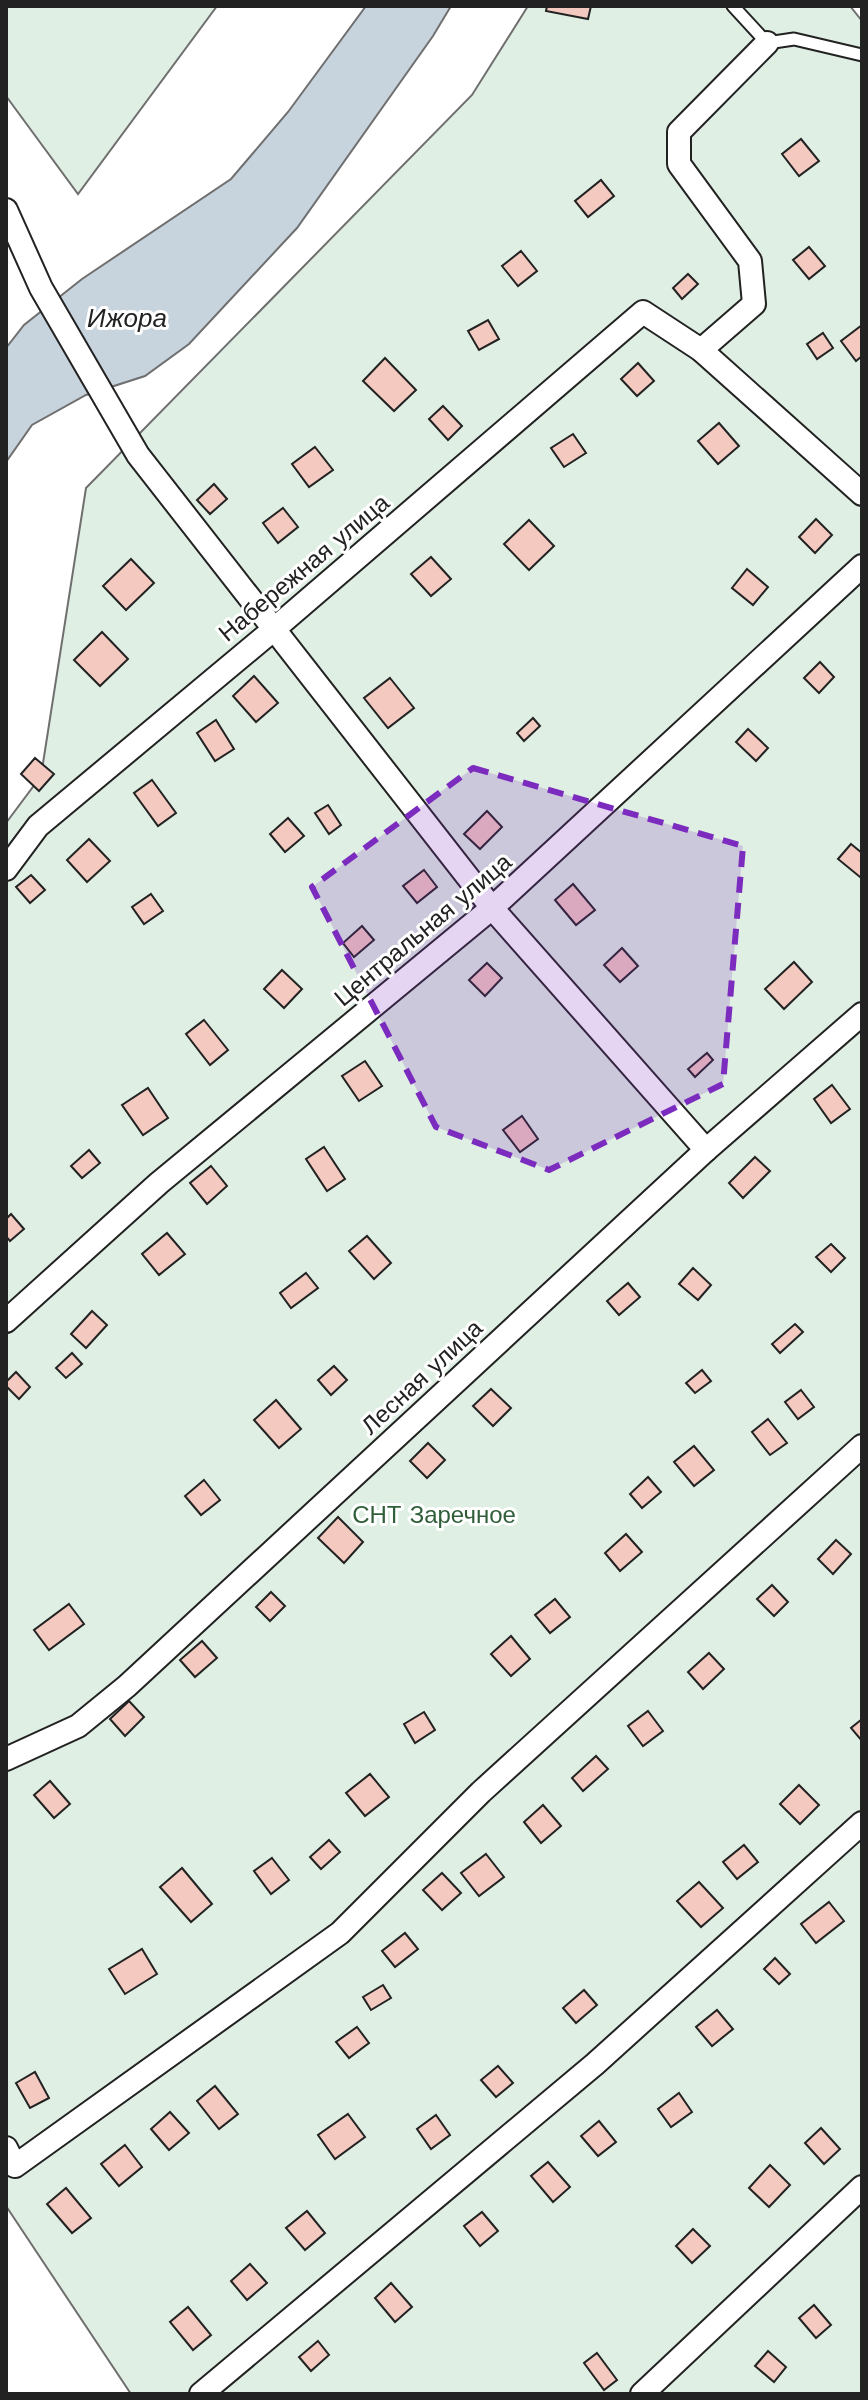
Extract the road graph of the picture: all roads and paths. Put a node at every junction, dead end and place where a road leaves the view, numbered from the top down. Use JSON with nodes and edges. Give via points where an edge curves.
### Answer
{"nodes":[{"id":1,"x":733,"y":6,"type":"edge"},
{"id":2,"x":767,"y":43,"type":"junction"},
{"id":3,"x":862,"y":55,"type":"edge"},
{"id":4,"x":6,"y":210,"type":"edge"},
{"id":5,"x":701,"y":350,"type":"junction"},
{"id":6,"x":862,"y":494,"type":"edge"},
{"id":7,"x":862,"y":566,"type":"edge"},
{"id":8,"x":273,"y":630,"type":"junction"},
{"id":9,"x":6,"y":869,"type":"edge"},
{"id":10,"x":492,"y":908,"type":"junction"},
{"id":11,"x":862,"y":1014,"type":"edge"},
{"id":12,"x":706,"y":1150,"type":"junction"},
{"id":13,"x":6,"y":1321,"type":"edge"},
{"id":14,"x":862,"y":1446,"type":"edge"},
{"id":15,"x":6,"y":1759,"type":"edge"},
{"id":16,"x":862,"y":1823,"type":"edge"},
{"id":17,"x":6,"y":2148,"type":"edge"},
{"id":18,"x":862,"y":2187,"type":"edge"},
{"id":19,"x":201,"y":2394,"type":"edge"},
{"id":20,"x":642,"y":2394,"type":"edge"}],
"edges":[{"from":1,"to":2,"type":"lane"},
{"from":2,"to":3,"type":"lane","via":[[794,39]]},
{"from":2,"to":5,"type":"street","via":[[679,132],[679,164],[750,261],[754,304]]},
{"from":4,"to":8,"type":"street","via":[[41,288],[138,455]]},
{"from":5,"to":6,"type":"street"},
{"from":5,"to":8,"type":"street","name":"Набережная улица","via":[[643,312]]},
{"from":7,"to":10,"type":"street","name":"Центральная улица"},
{"from":8,"to":9,"type":"street","name":"Набережная улица","via":[[38,826]]},
{"from":8,"to":10,"type":"street"},
{"from":10,"to":12,"type":"street"},
{"from":10,"to":13,"type":"street","name":"Центральная улица","via":[[159,1183]]},
{"from":11,"to":12,"type":"street","name":"Лесная улица"},
{"from":12,"to":15,"type":"street","name":"Лесная улица","via":[[127,1686],[78,1726]]},
{"from":14,"to":17,"type":"street","via":[[481,1792],[340,1933],[15,2166]]},
{"from":16,"to":19,"type":"street","via":[[595,2064]]},
{"from":18,"to":20,"type":"street"}]}
